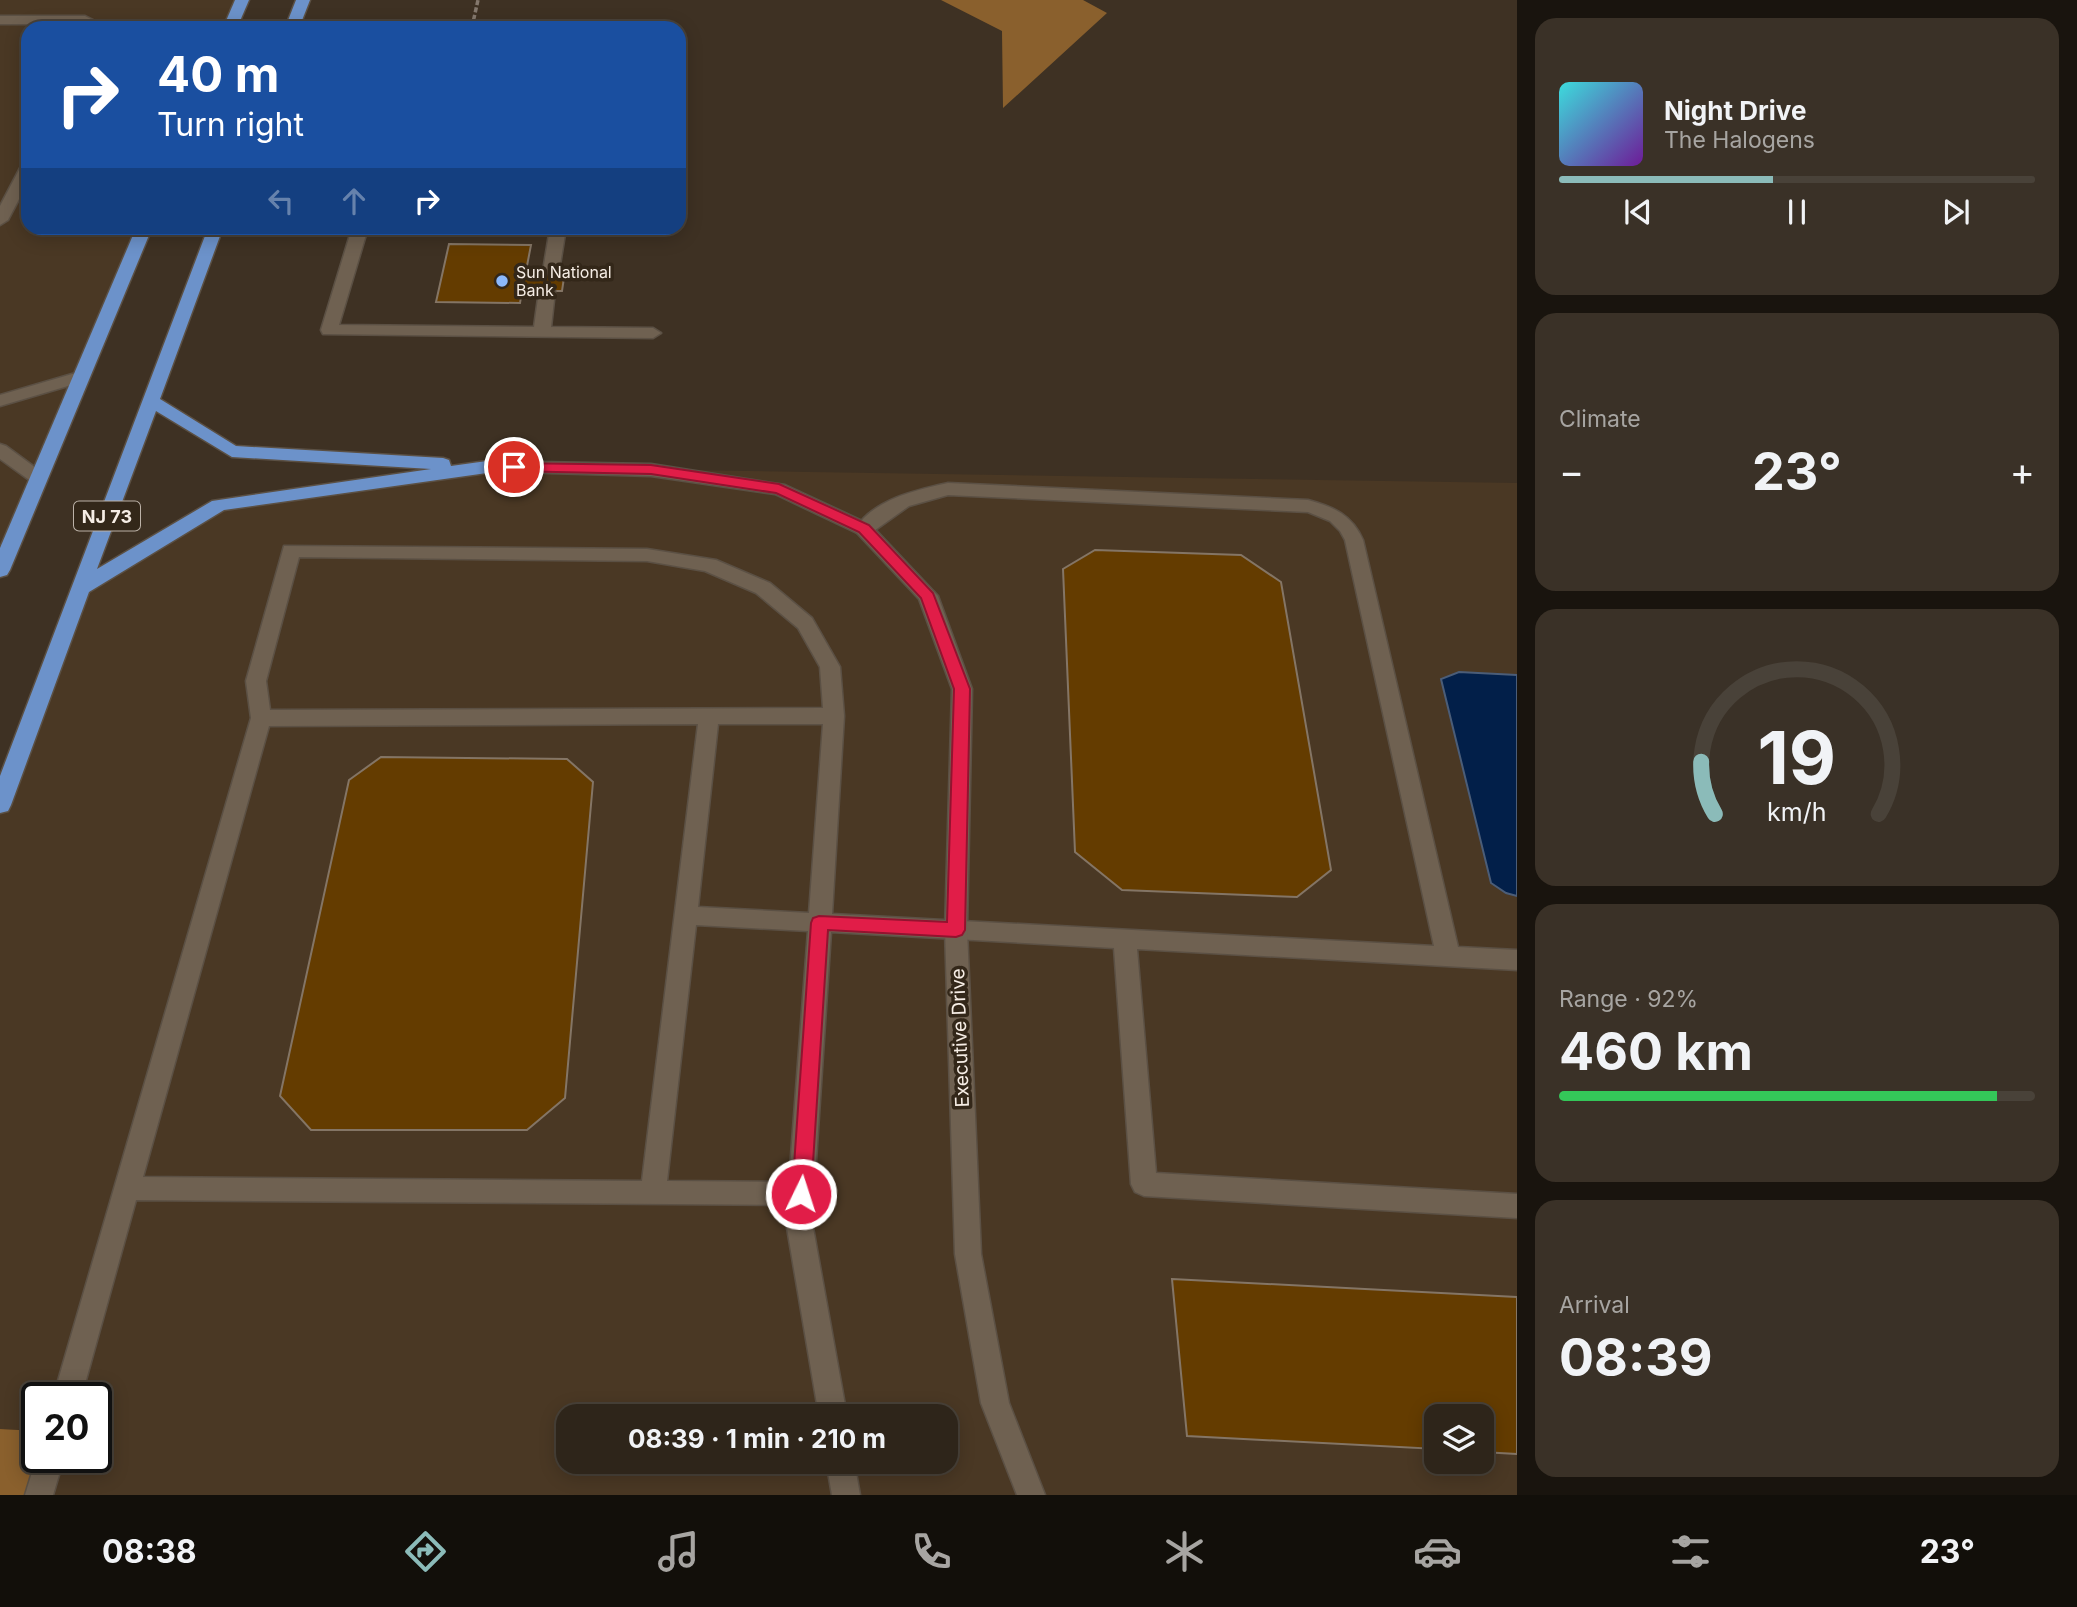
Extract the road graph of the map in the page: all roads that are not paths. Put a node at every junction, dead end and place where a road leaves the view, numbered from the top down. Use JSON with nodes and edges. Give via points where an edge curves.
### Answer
{"nodes":[{"id":1,"x":242,"y":0,"type":"edge"},
{"id":2,"x":303,"y":0,"type":"edge"},
{"id":3,"x":0,"y":20,"type":"edge"},
{"id":4,"x":93,"y":21,"type":"edge"},
{"id":5,"x":233,"y":21,"type":"edge"},
{"id":6,"x":295,"y":21,"type":"edge"},
{"id":7,"x":21,"y":181,"type":"edge"},
{"id":8,"x":0,"y":220,"type":"edge"},
{"id":9,"x":141,"y":235,"type":"edge"},
{"id":10,"x":213,"y":235,"type":"edge"},
{"id":11,"x":357,"y":235,"type":"edge"},
{"id":12,"x":557,"y":235,"type":"edge"},
{"id":13,"x":551,"y":271,"type":"dead end"},
{"id":14,"x":547,"y":291,"type":"dead end"},
{"id":15,"x":542,"y":333,"type":"junction"},
{"id":16,"x":653,"y":334,"type":"dead end"},
{"id":17,"x":79,"y":377,"type":"junction"},
{"id":18,"x":150,"y":400,"type":"junction"},
{"id":19,"x":0,"y":401,"type":"edge"},
{"id":20,"x":0,"y":450,"type":"edge"},
{"id":21,"x":487,"y":467,"type":"junction"},
{"id":22,"x":38,"y":478,"type":"junction"},
{"id":23,"x":864,"y":529,"type":"junction"},
{"id":24,"x":0,"y":570,"type":"edge"},
{"id":25,"x":79,"y":589,"type":"junction"},
{"id":26,"x":709,"y":716,"type":"junction"},
{"id":27,"x":834,"y":716,"type":"junction"},
{"id":28,"x":261,"y":718,"type":"junction"},
{"id":29,"x":0,"y":805,"type":"edge"},
{"id":30,"x":685,"y":915,"type":"junction"},
{"id":31,"x":819,"y":923,"type":"junction"},
{"id":32,"x":956,"y":930,"type":"junction"},
{"id":33,"x":1125,"y":939,"type":"junction"},
{"id":34,"x":1448,"y":956,"type":"junction"},
{"id":35,"x":1517,"y":960,"type":"edge"},
{"id":36,"x":127,"y":1188,"type":"junction"},
{"id":37,"x":653,"y":1193,"type":"junction"},
{"id":38,"x":801,"y":1194,"type":"junction"},
{"id":39,"x":1517,"y":1206,"type":"edge"},
{"id":40,"x":71,"y":1382,"type":"edge"},
{"id":41,"x":831,"y":1404,"type":"edge"},
{"id":42,"x":46,"y":1473,"type":"edge"},
{"id":43,"x":842,"y":1474,"type":"edge"},
{"id":44,"x":39,"y":1495,"type":"edge"},
{"id":45,"x":846,"y":1495,"type":"edge"},
{"id":46,"x":1031,"y":1495,"type":"edge"}],
"edges":[{"from":1,"to":5,"type":"highway"},
{"from":2,"to":6,"type":"highway"},
{"from":3,"to":4,"type":"street"},
{"from":7,"to":8,"type":"street"},
{"from":9,"to":17,"type":"highway"},
{"from":10,"to":18,"type":"highway","number":"NJ 73"},
{"from":11,"to":15,"type":"street","via":[[329,330]]},
{"from":12,"to":13,"type":"street"},
{"from":14,"to":15,"type":"street"},
{"from":15,"to":16,"type":"street"},
{"from":17,"to":19,"type":"street"},
{"from":17,"to":22,"type":"highway"},
{"from":18,"to":21,"type":"highway","via":[[232,451]]},
{"from":18,"to":25,"type":"highway","number":"NJ 73"},
{"from":20,"to":22,"type":"street"},
{"from":21,"to":23,"type":"street","name":"Executive Drive","via":[[651,470],[779,489]]},
{"from":21,"to":25,"type":"highway","via":[[219,505]]},
{"from":22,"to":24,"type":"highway"},
{"from":23,"to":32,"type":"street","name":"Executive Drive","via":[[928,596],[962,689]]},
{"from":23,"to":34,"type":"street","via":[[885,509],[914,496],[948,489],[1308,506],[1344,522],[1354,540]]},
{"from":25,"to":29,"type":"highway","number":"NJ 73"},
{"from":26,"to":27,"type":"street"},
{"from":26,"to":28,"type":"street"},
{"from":26,"to":30,"type":"street"},
{"from":27,"to":28,"type":"street","via":[[830,667],[804,623],[763,588],[709,565],[647,555],[290,551],[256,681]]},
{"from":27,"to":31,"type":"street"},
{"from":28,"to":36,"type":"street"},
{"from":30,"to":31,"type":"street"},
{"from":30,"to":37,"type":"street"},
{"from":31,"to":32,"type":"street"},
{"from":31,"to":38,"type":"street"},
{"from":32,"to":33,"type":"street"},
{"from":32,"to":46,"type":"street","name":"Executive Drive","via":[[968,1254],[995,1403]]},
{"from":33,"to":34,"type":"street"},
{"from":33,"to":39,"type":"street","via":[[1144,1184]]},
{"from":34,"to":35,"type":"street"},
{"from":36,"to":37,"type":"street"},
{"from":36,"to":40,"type":"street"},
{"from":37,"to":38,"type":"street"},
{"from":38,"to":41,"type":"street","via":[[799,1222]]},
{"from":42,"to":44,"type":"street"},
{"from":43,"to":45,"type":"street"}]}
